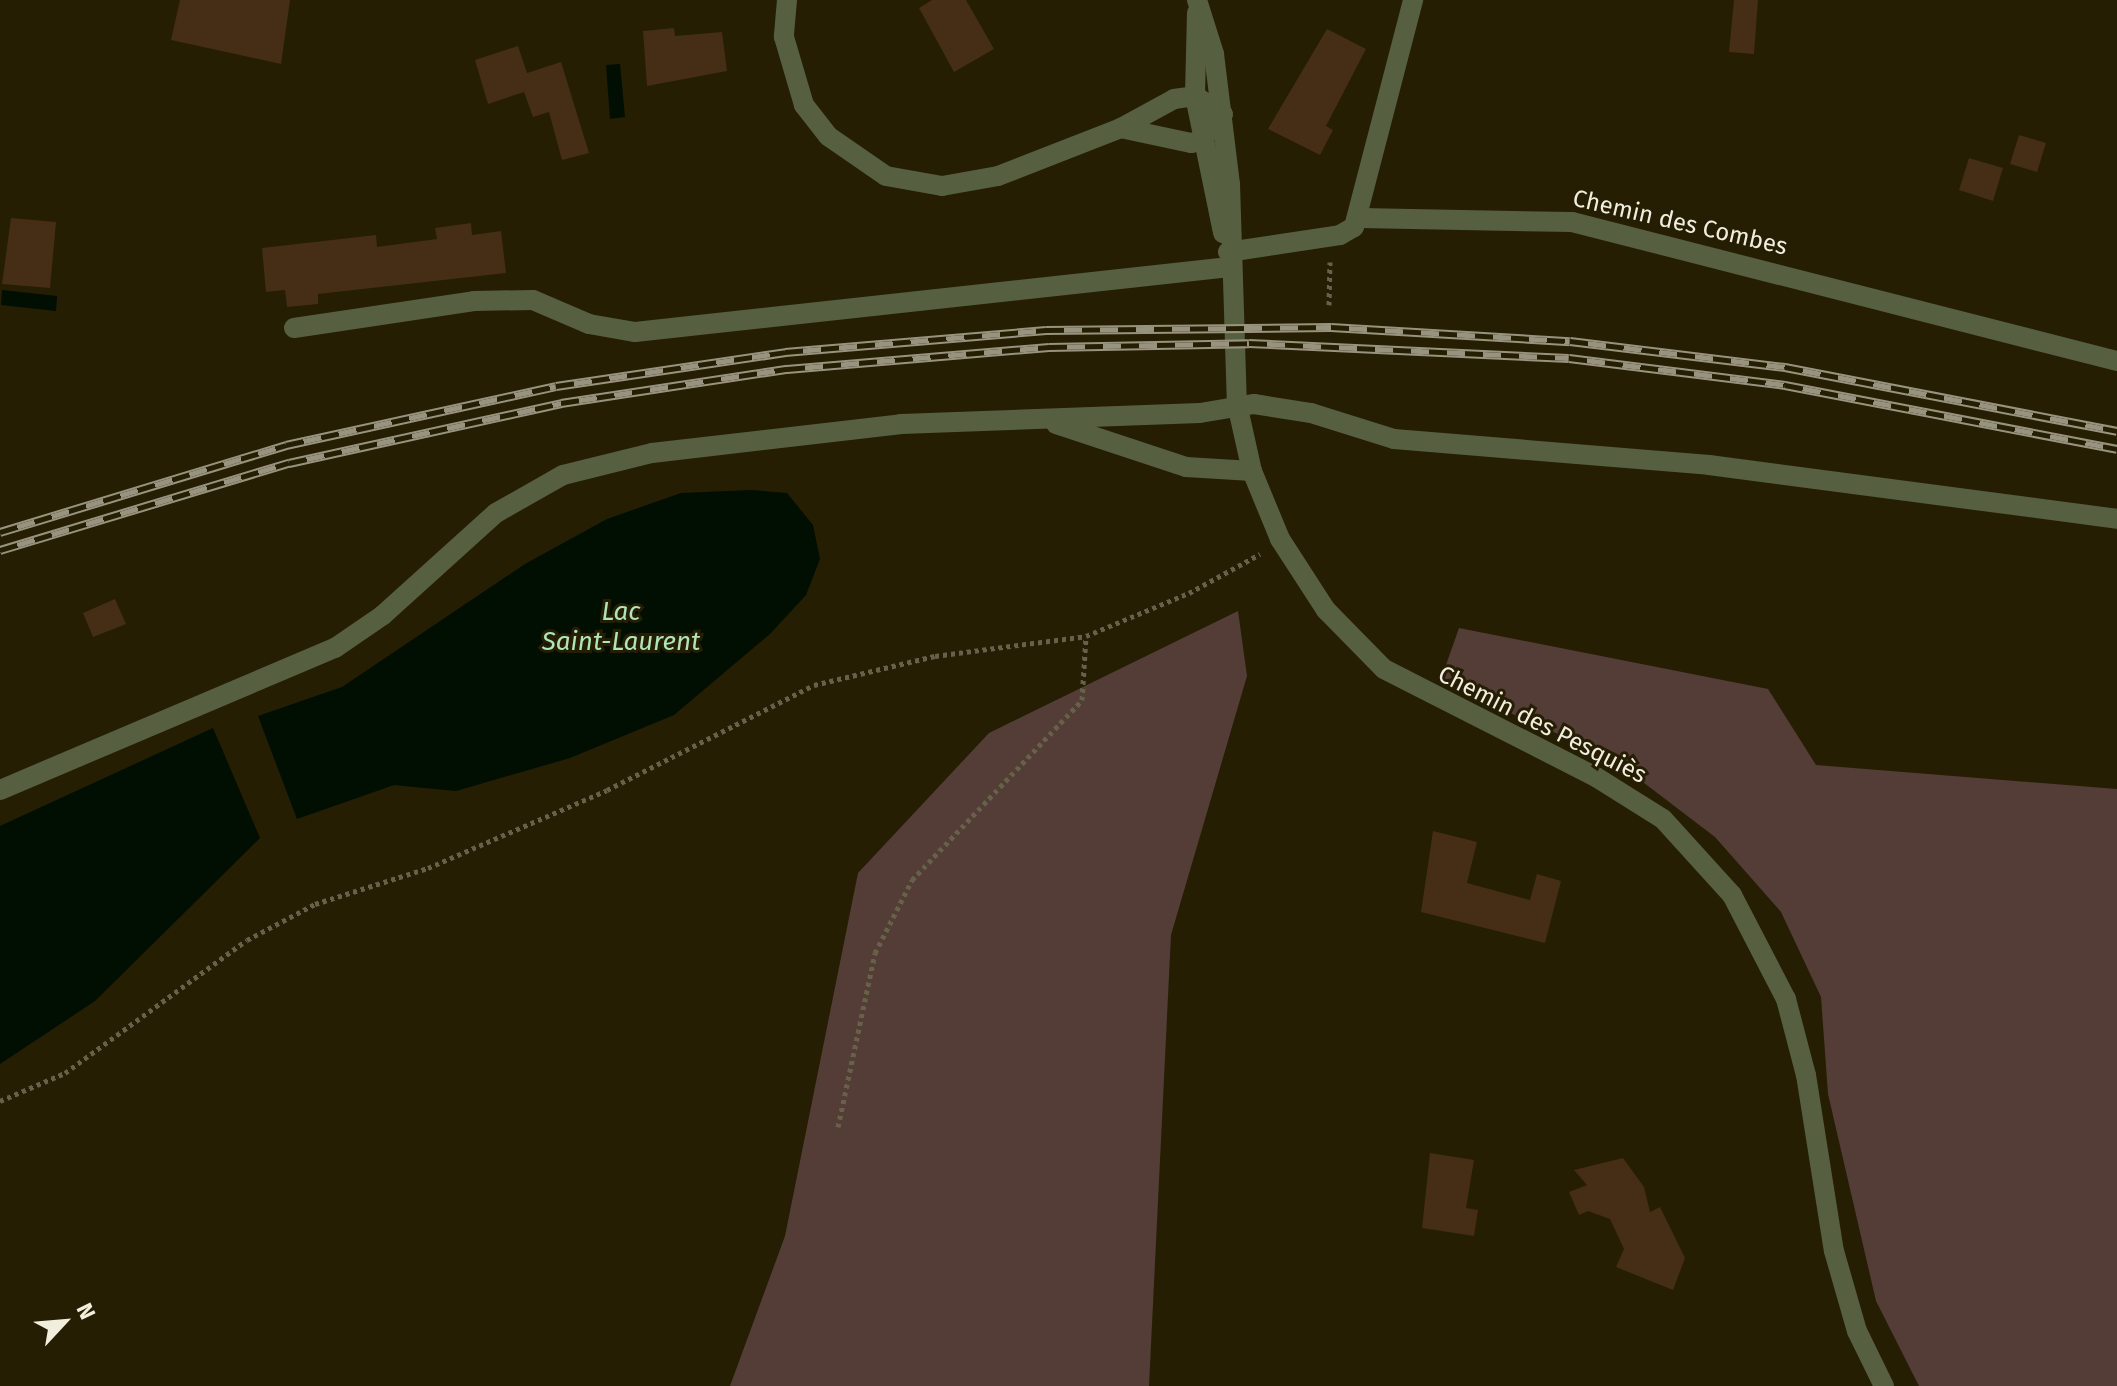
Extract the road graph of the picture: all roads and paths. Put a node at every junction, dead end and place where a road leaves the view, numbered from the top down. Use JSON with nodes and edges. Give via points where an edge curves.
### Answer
{"nodes":[{"id":1,"x":787,"y":0,"type":"edge"},
{"id":2,"x":1413,"y":0,"type":"edge"},
{"id":3,"x":1198,"y":2,"type":"edge"},
{"id":4,"x":1195,"y":96,"type":"junction"},
{"id":5,"x":1223,"y":114,"type":"junction"},
{"id":6,"x":1121,"y":128,"type":"junction"},
{"id":7,"x":1201,"y":141,"type":"junction"},
{"id":8,"x":1360,"y":218,"type":"junction"},
{"id":9,"x":1229,"y":259,"type":"junction"},
{"id":10,"x":1330,"y":281,"type":"dead end"},
{"id":11,"x":1329,"y":305,"type":"dead end"},
{"id":12,"x":294,"y":328,"type":"dead end"},
{"id":13,"x":2117,"y":361,"type":"edge"},
{"id":14,"x":1237,"y":404,"type":"junction"},
{"id":15,"x":1049,"y":421,"type":"junction"},
{"id":16,"x":1252,"y":471,"type":"junction"},
{"id":17,"x":2117,"y":519,"type":"edge"},
{"id":18,"x":1262,"y":539,"type":"dead end"},
{"id":19,"x":1086,"y":636,"type":"junction"},
{"id":20,"x":0,"y":790,"type":"edge"},
{"id":21,"x":0,"y":1101,"type":"edge"},
{"id":22,"x":838,"y":1127,"type":"dead end"},
{"id":23,"x":1884,"y":1386,"type":"edge"}],
"edges":[{"from":1,"to":6,"type":"street","via":[[784,37],[804,105],[828,136],[886,176],[914,185],[968,184]]},
{"from":2,"to":8,"type":"street"},
{"from":3,"to":4,"type":"street","name":"Chemin des Pesquiès"},
{"from":3,"to":5,"type":"street","name":"Chemin des Pesquiès"},
{"from":4,"to":5,"type":"street"},
{"from":4,"to":6,"type":"street","via":[[1148,108]]},
{"from":4,"to":7,"type":"street","name":"Chemin des Pesquiès"},
{"from":5,"to":7,"type":"street"},
{"from":5,"to":9,"type":"street","name":"Chemin des Pesquiès"},
{"from":6,"to":7,"type":"street"},
{"from":7,"to":9,"type":"street","name":"Chemin des Pesquiès"},
{"from":8,"to":9,"type":"street","via":[[1340,235]]},
{"from":8,"to":13,"type":"street","name":"Chemin des Combes","via":[[1572,222]]},
{"from":9,"to":12,"type":"street","via":[[635,332],[589,324],[533,300],[474,301]]},
{"from":9,"to":14,"type":"street","name":"Chemin des Pesquiès"},
{"from":10,"to":11,"type":"path"},
{"from":14,"to":15,"type":"street","via":[[1200,413]]},
{"from":14,"to":16,"type":"street","name":"Chemin des Pesquiès"},
{"from":14,"to":17,"type":"street","via":[[1311,413],[1394,439],[1709,465]]},
{"from":15,"to":16,"type":"street","via":[[1186,467]]},
{"from":15,"to":20,"type":"street","via":[[901,424],[652,453],[563,475],[496,513],[383,615],[335,648]]},
{"from":16,"to":23,"type":"street","name":"Chemin des Pesquiès","via":[[1304,581],[1350,639],[1430,697],[1596,777],[1663,819],[1732,895],[1786,999],[1806,1075],[1834,1251],[1857,1331]]},
{"from":18,"to":19,"type":"path","via":[[1267,550],[1262,553],[1189,593]]},
{"from":19,"to":21,"type":"path","via":[[935,656],[814,685],[607,790],[428,868],[315,904],[247,940],[65,1073]]},
{"from":19,"to":22,"type":"path","via":[[1082,700],[912,880],[875,953]]}]}
